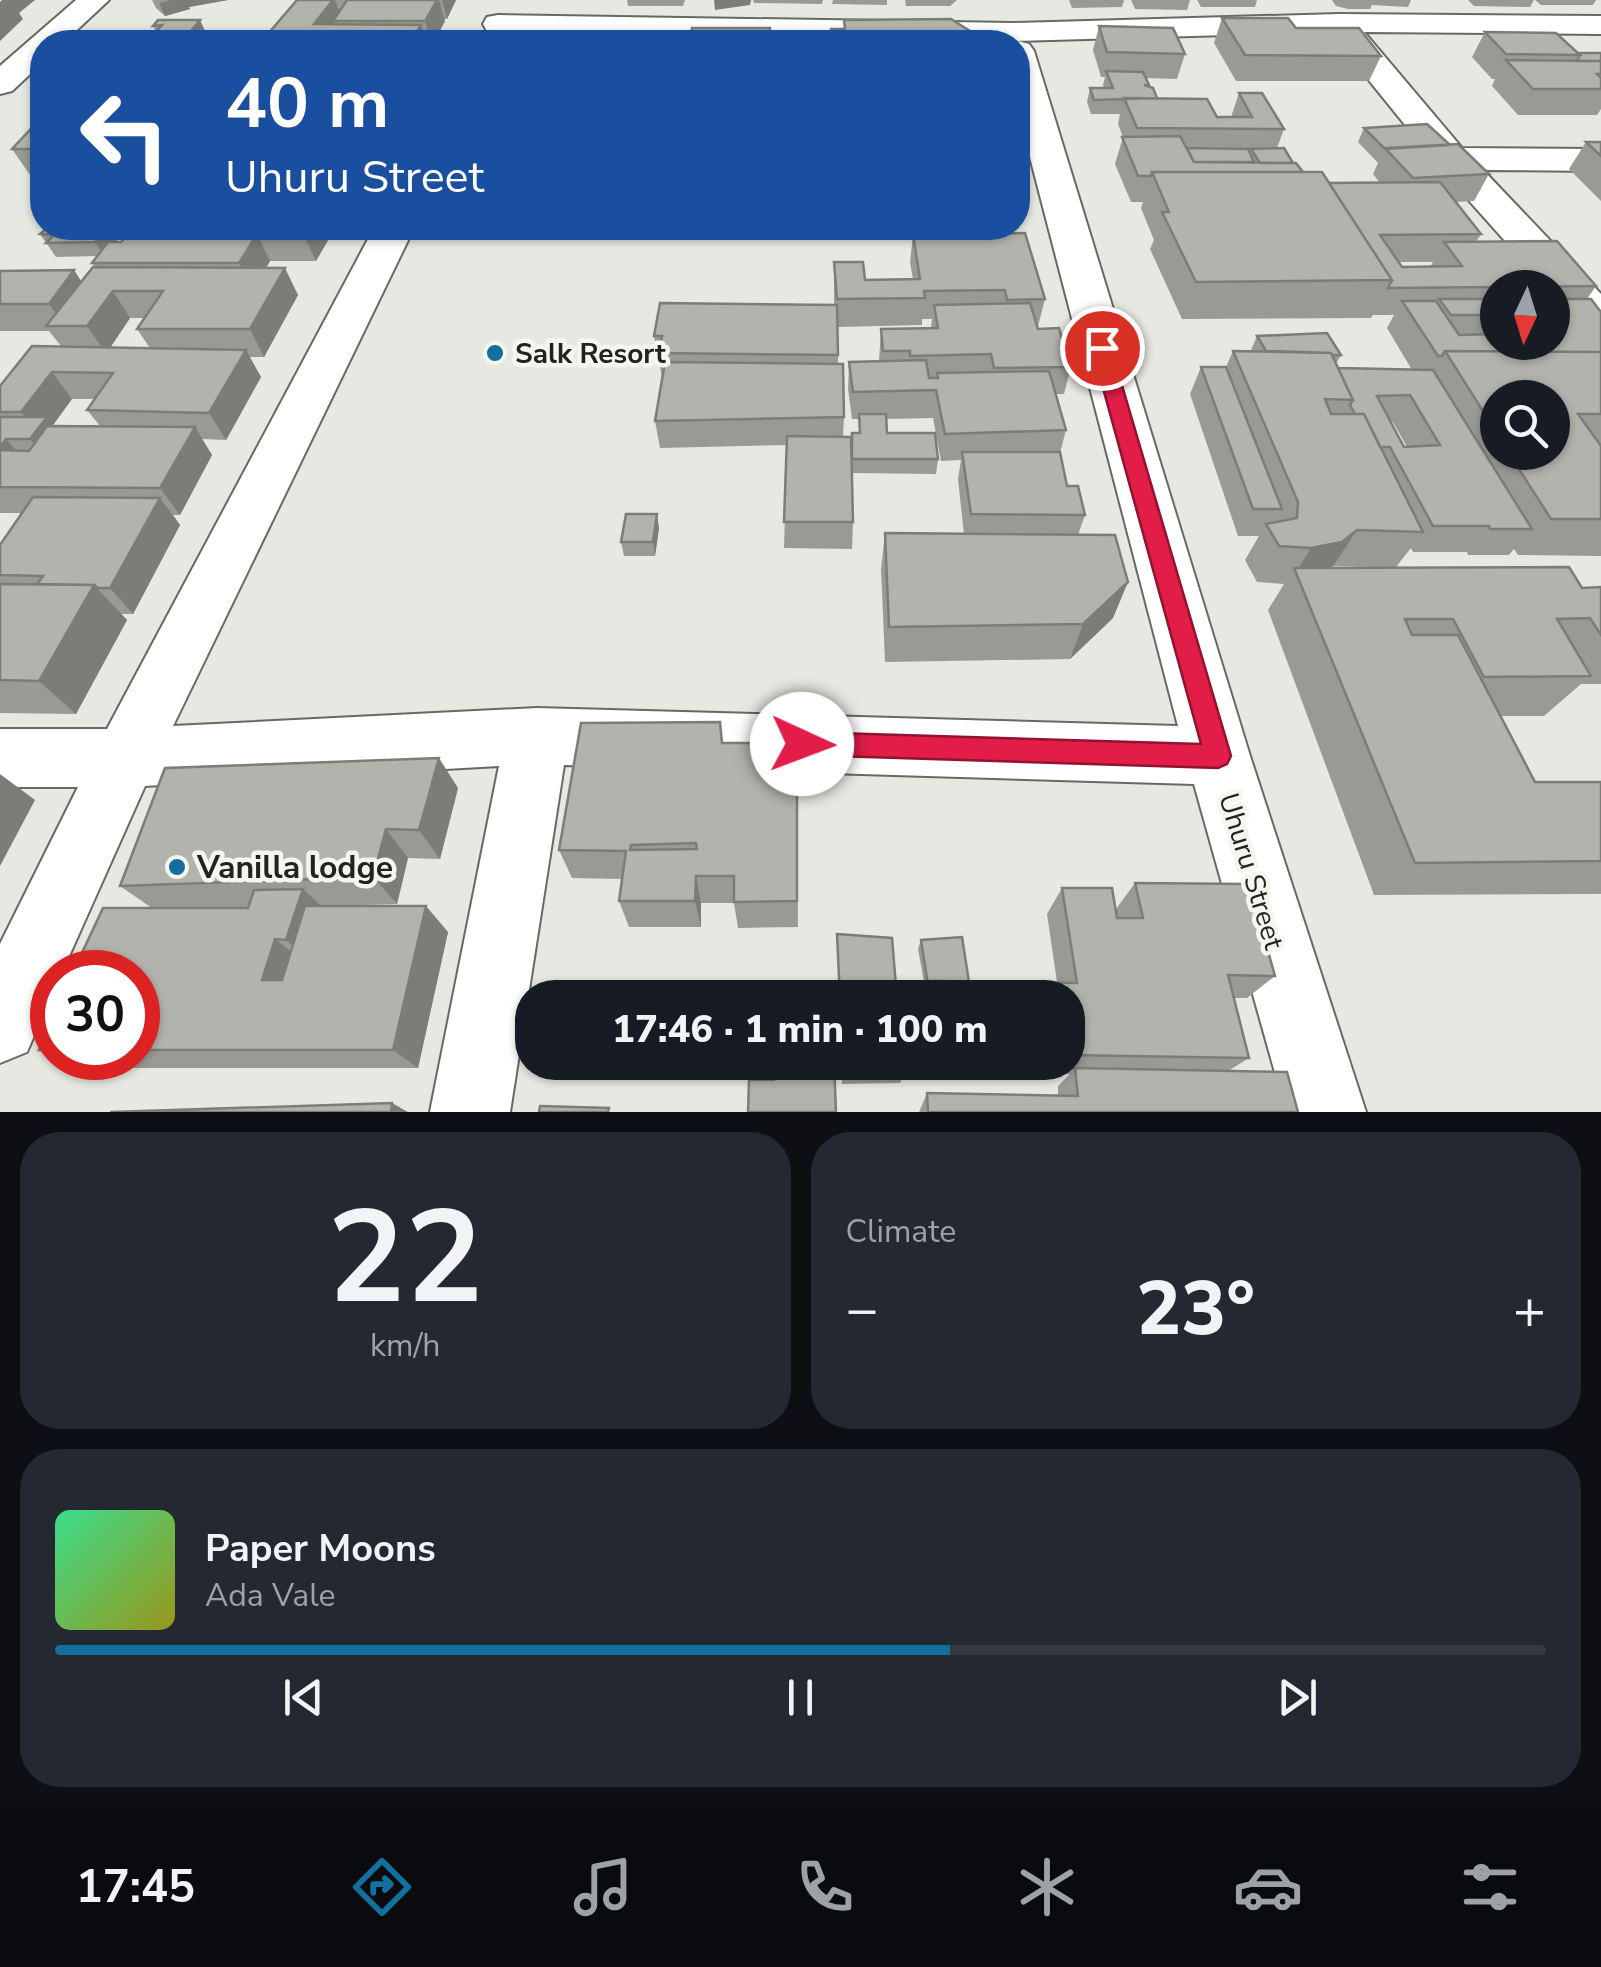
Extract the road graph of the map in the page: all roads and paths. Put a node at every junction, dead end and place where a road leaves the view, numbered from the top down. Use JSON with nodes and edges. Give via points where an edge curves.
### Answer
{"nodes":[{"id":1,"x":94,"y":0,"type":"edge"},
{"id":2,"x":1004,"y":0,"type":"edge"},
{"id":3,"x":498,"y":22,"type":"edge"},
{"id":4,"x":1340,"y":23,"type":"junction"},
{"id":5,"x":1601,"y":25,"type":"edge"},
{"id":6,"x":60,"y":30,"type":"edge"},
{"id":7,"x":705,"y":30,"type":"edge"},
{"id":8,"x":1012,"y":30,"type":"edge"},
{"id":9,"x":1030,"y":41,"type":"edge"},
{"id":10,"x":30,"y":57,"type":"edge"},
{"id":11,"x":0,"y":84,"type":"edge"},
{"id":12,"x":1030,"y":95,"type":"edge"},
{"id":13,"x":1452,"y":160,"type":"junction"},
{"id":14,"x":1601,"y":160,"type":"edge"},
{"id":15,"x":388,"y":240,"type":"edge"},
{"id":16,"x":1601,"y":320,"type":"edge"},
{"id":17,"x":537,"y":736,"type":"junction"},
{"id":18,"x":1218,"y":756,"type":"junction"},
{"id":19,"x":0,"y":758,"type":"edge"},
{"id":20,"x":125,"y":758,"type":"junction"},
{"id":21,"x":0,"y":1025,"type":"edge"},
{"id":22,"x":470,"y":1112,"type":"edge"},
{"id":23,"x":1326,"y":1112,"type":"edge"}],
"edges":[{"from":1,"to":6,"type":"street"},
{"from":2,"to":8,"type":"street","name":"Uhuru Street"},
{"from":3,"to":7,"type":"street"},
{"from":4,"to":5,"type":"street"},
{"from":4,"to":9,"type":"street"},
{"from":4,"to":13,"type":"street"},
{"from":10,"to":11,"type":"street"},
{"from":12,"to":18,"type":"street","name":"Uhuru Street"},
{"from":13,"to":14,"type":"street"},
{"from":13,"to":16,"type":"street"},
{"from":15,"to":20,"type":"street"},
{"from":17,"to":18,"type":"street"},
{"from":17,"to":20,"type":"street"},
{"from":17,"to":22,"type":"street"},
{"from":18,"to":23,"type":"street","name":"Uhuru Street"},
{"from":19,"to":20,"type":"street"},
{"from":20,"to":21,"type":"street"}]}
